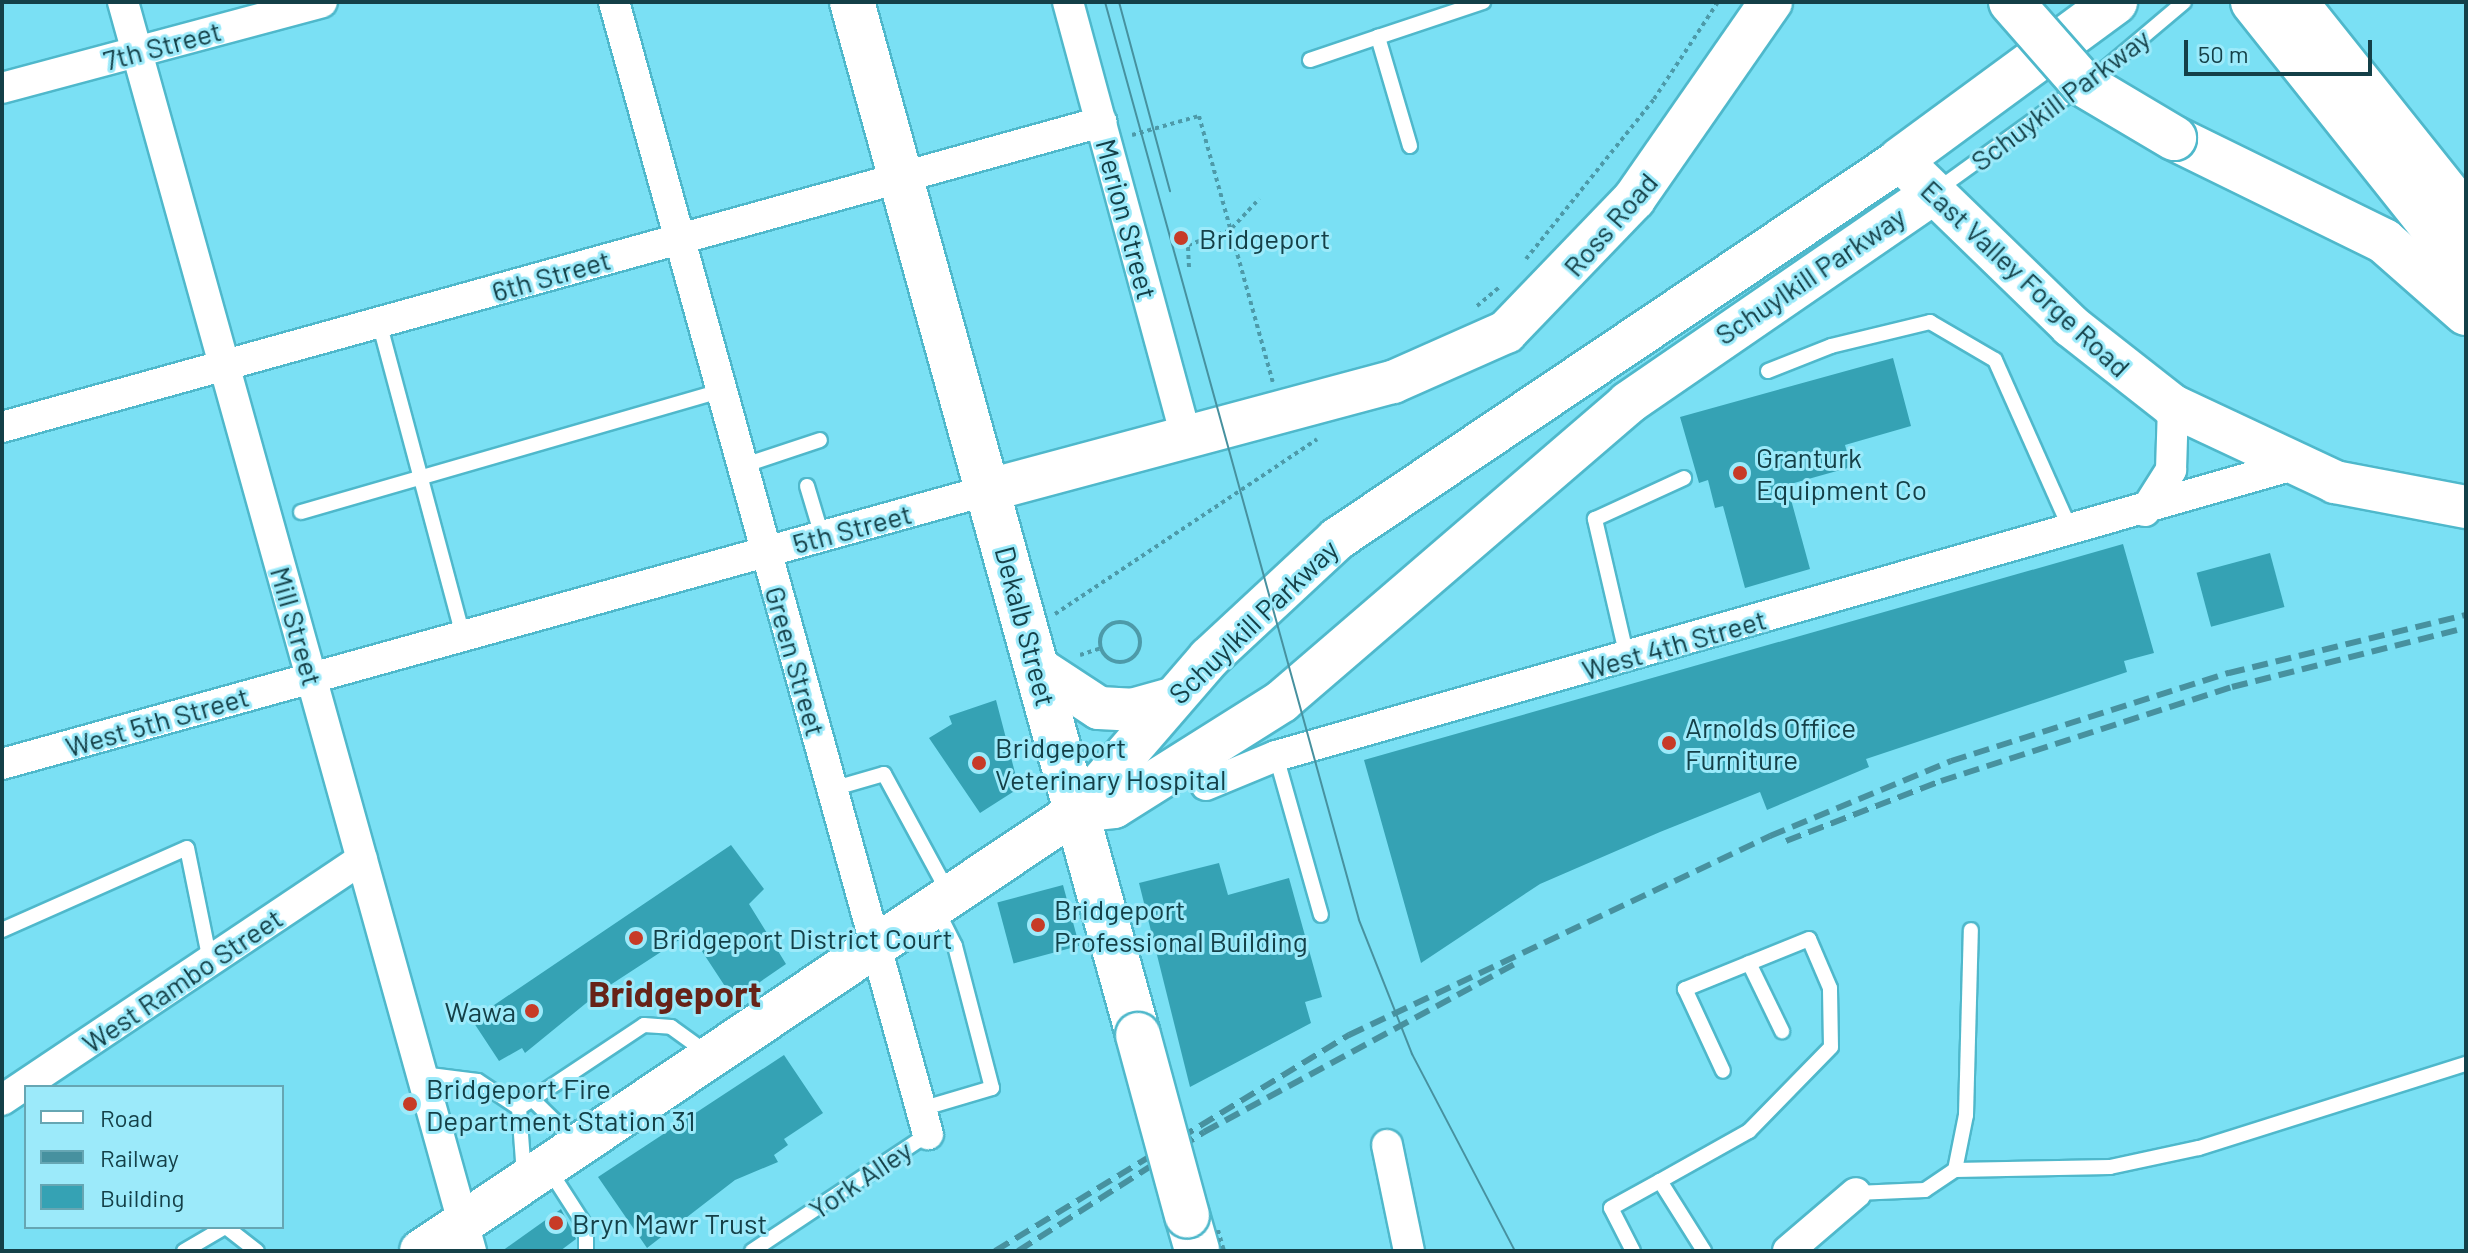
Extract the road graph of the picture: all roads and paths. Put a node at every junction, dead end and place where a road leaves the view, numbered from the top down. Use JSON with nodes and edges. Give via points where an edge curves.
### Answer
{"nodes":[{"id":1,"x":123,"y":2,"type":"edge"},
{"id":2,"x":322,"y":2,"type":"edge"},
{"id":3,"x":614,"y":2,"type":"edge"},
{"id":4,"x":852,"y":2,"type":"edge"},
{"id":5,"x":1068,"y":2,"type":"edge"},
{"id":6,"x":1483,"y":2,"type":"edge"},
{"id":7,"x":1718,"y":2,"type":"edge"},
{"id":8,"x":1771,"y":2,"type":"edge"},
{"id":9,"x":2011,"y":2,"type":"edge"},
{"id":10,"x":2115,"y":2,"type":"edge"},
{"id":11,"x":2184,"y":2,"type":"edge"},
{"id":12,"x":2279,"y":9,"type":"edge"},
{"id":13,"x":1378,"y":37,"type":"junction"},
{"id":14,"x":137,"y":51,"type":"junction"},
{"id":15,"x":1310,"y":60,"type":"dead end"},
{"id":16,"x":2,"y":88,"type":"edge"},
{"id":17,"x":1104,"y":132,"type":"junction"},
{"id":18,"x":1410,"y":146,"type":"dead end"},
{"id":19,"x":1900,"y":160,"type":"junction"},
{"id":20,"x":901,"y":178,"type":"junction"},
{"id":21,"x":1934,"y":193,"type":"junction"},
{"id":22,"x":1259,"y":199,"type":"dead end"},
{"id":23,"x":2466,"y":216,"type":"edge"},
{"id":24,"x":1231,"y":230,"type":"junction"},
{"id":25,"x":681,"y":239,"type":"junction"},
{"id":26,"x":1189,"y":267,"type":"dead end"},
{"id":27,"x":2466,"y":270,"type":"edge"},
{"id":28,"x":1514,"y":273,"type":"dead end"},
{"id":29,"x":1506,"y":280,"type":"dead end"},
{"id":30,"x":1469,"y":313,"type":"dead end"},
{"id":31,"x":2466,"y":313,"type":"edge"},
{"id":32,"x":379,"y":322,"type":"junction"},
{"id":33,"x":224,"y":365,"type":"junction"},
{"id":34,"x":1768,"y":371,"type":"dead end"},
{"id":35,"x":1393,"y":382,"type":"joint"},
{"id":36,"x":721,"y":391,"type":"junction"},
{"id":37,"x":2173,"y":406,"type":"junction"},
{"id":38,"x":1281,"y":412,"type":"junction"},
{"id":39,"x":2,"y":427,"type":"edge"},
{"id":40,"x":1331,"y":429,"type":"dead end"},
{"id":41,"x":1186,"y":437,"type":"junction"},
{"id":42,"x":820,"y":440,"type":"dead end"},
{"id":43,"x":742,"y":466,"type":"junction"},
{"id":44,"x":2290,"y":466,"type":"junction"},
{"id":45,"x":419,"y":476,"type":"junction"},
{"id":46,"x":1684,"y":478,"type":"dead end"},
{"id":47,"x":807,"y":486,"type":"dead end"},
{"id":48,"x":989,"y":490,"type":"junction"},
{"id":49,"x":2466,"y":507,"type":"edge"},
{"id":50,"x":2145,"y":511,"type":"junction"},
{"id":51,"x":301,"y":512,"type":"dead end"},
{"id":52,"x":2071,"y":532,"type":"junction"},
{"id":53,"x":822,"y":536,"type":"junction"},
{"id":54,"x":765,"y":552,"type":"junction"},
{"id":55,"x":1053,"y":615,"type":"dead end"},
{"id":56,"x":463,"y":635,"type":"junction"},
{"id":57,"x":1101,"y":648,"type":"junction"},
{"id":58,"x":1627,"y":657,"type":"junction"},
{"id":59,"x":1052,"y":664,"type":"junction"},
{"id":60,"x":311,"y":677,"type":"junction"},
{"id":61,"x":1171,"y":699,"type":"junction"},
{"id":62,"x":1276,"y":756,"type":"junction"},
{"id":63,"x":2,"y":764,"type":"edge"},
{"id":64,"x":1206,"y":785,"type":"dead end"},
{"id":65,"x":832,"y":789,"type":"junction"},
{"id":66,"x":1077,"y":811,"type":"junction"},
{"id":67,"x":362,"y":859,"type":"junction"},
{"id":68,"x":943,"y":901,"type":"junction"},
{"id":69,"x":1321,"y":915,"type":"dead end"},
{"id":70,"x":2,"y":930,"type":"edge"},
{"id":71,"x":1971,"y":930,"type":"dead end"},
{"id":72,"x":875,"y":946,"type":"junction"},
{"id":73,"x":210,"y":961,"type":"junction"},
{"id":74,"x":1749,"y":963,"type":"junction"},
{"id":75,"x":1782,"y":1031,"type":"dead end"},
{"id":76,"x":711,"y":1056,"type":"junction"},
{"id":77,"x":2466,"y":1064,"type":"edge"},
{"id":78,"x":1723,"y":1071,"type":"dead end"},
{"id":79,"x":422,"y":1074,"type":"junction"},
{"id":80,"x":24,"y":1085,"type":"edge"},
{"id":81,"x":24,"y":1085,"type":"edge"},
{"id":82,"x":2,"y":1100,"type":"edge"},
{"id":83,"x":534,"y":1101,"type":"junction"},
{"id":84,"x":519,"y":1108,"type":"junction"},
{"id":85,"x":925,"y":1122,"type":"junction"},
{"id":86,"x":1387,"y":1145,"type":"dead end"},
{"id":87,"x":549,"y":1165,"type":"junction"},
{"id":88,"x":1955,"y":1170,"type":"junction"},
{"id":89,"x":1660,"y":1181,"type":"junction"},
{"id":90,"x":1856,"y":1193,"type":"joint"},
{"id":91,"x":219,"y":1229,"type":"edge"},
{"id":92,"x":223,"y":1229,"type":"edge"},
{"id":93,"x":467,"y":1237,"type":"edge"},
{"id":94,"x":184,"y":1251,"type":"edge"},
{"id":95,"x":257,"y":1251,"type":"edge"},
{"id":96,"x":421,"y":1251,"type":"edge"},
{"id":97,"x":586,"y":1251,"type":"edge"},
{"id":98,"x":752,"y":1251,"type":"edge"},
{"id":99,"x":1197,"y":1251,"type":"edge"},
{"id":100,"x":1409,"y":1251,"type":"edge"},
{"id":101,"x":1633,"y":1251,"type":"edge"},
{"id":102,"x":1704,"y":1251,"type":"edge"},
{"id":103,"x":1788,"y":1251,"type":"edge"}],
"edges":[{"from":1,"to":14,"type":"street","name":"Mill Street"},
{"from":2,"to":14,"type":"street","name":"7th Street"},
{"from":3,"to":25,"type":"street","name":"Green Street"},
{"from":4,"to":20,"type":"highway","name":"Dekalb Street"},
{"from":5,"to":17,"type":"street","name":"Merion Street"},
{"from":6,"to":13,"type":"lane"},
{"from":7,"to":28,"type":"path","via":[[1618,147]]},
{"from":8,"to":35,"type":"main road","name":"Ross Road","via":[[1691,125],[1535,308],[1475,351]]},
{"from":9,"to":31,"type":"highway","bridge":true,"via":[[2083,84],[2174,138],[2384,241]]},
{"from":10,"to":19,"type":"highway"},
{"from":11,"to":21,"type":"lane","name":"Schuykill Parkway","via":[[2095,77]]},
{"from":12,"to":23,"type":"highway"},
{"from":12,"to":27,"type":"highway"},
{"from":13,"to":15,"type":"lane"},
{"from":13,"to":18,"type":"lane"},
{"from":14,"to":16,"type":"street","name":"7th Street"},
{"from":14,"to":33,"type":"street","name":"Mill Street"},
{"from":17,"to":20,"type":"street","name":"6th Street"},
{"from":17,"to":24,"type":"path","via":[[1199,116]]},
{"from":17,"to":41,"type":"street","name":"Merion Street"},
{"from":19,"to":21,"type":"main road","name":"East Valley Forge Road"},
{"from":19,"to":61,"type":"main road","name":"Schuylkill Parkway","via":[[1389,500],[1284,584]]},
{"from":20,"to":25,"type":"street","name":"6th Street"},
{"from":20,"to":48,"type":"highway","name":"Dekalb Street"},
{"from":21,"to":37,"type":"main road","name":"East Valley Forge Road","via":[[2071,326]]},
{"from":21,"to":66,"type":"main road","name":"Schuylkill Parkway","via":[[1628,403],[1282,701],[1114,807]]},
{"from":22,"to":24,"type":"path"},
{"from":24,"to":26,"type":"path","via":[[1188,245]]},
{"from":24,"to":38,"type":"path"},
{"from":25,"to":32,"type":"street","name":"6th Street"},
{"from":25,"to":36,"type":"street","name":"Green Street"},
{"from":29,"to":30,"type":"path"},
{"from":32,"to":33,"type":"street","name":"6th Street"},
{"from":32,"to":45,"type":"lane"},
{"from":33,"to":39,"type":"street","name":"6th Street"},
{"from":33,"to":60,"type":"street","name":"Mill Street"},
{"from":34,"to":52,"type":"lane","via":[[1831,346],[1930,322],[1995,360]]},
{"from":35,"to":38,"type":"main road","name":"5th Street"},
{"from":36,"to":43,"type":"street","name":"Green Street"},
{"from":36,"to":45,"type":"lane"},
{"from":37,"to":44,"type":"main road","name":"East Valley Forge Road"},
{"from":37,"to":50,"type":"street","via":[[2171,470]]},
{"from":38,"to":41,"type":"main road","name":"5th Street"},
{"from":40,"to":55,"type":"path"},
{"from":41,"to":48,"type":"main road","name":"5th Street"},
{"from":42,"to":43,"type":"lane"},
{"from":43,"to":54,"type":"street","name":"Green Street"},
{"from":44,"to":49,"type":"main road","name":"East Valley Forge Road","via":[[2377,493]]},
{"from":44,"to":50,"type":"street","name":"West 4th Street"},
{"from":45,"to":51,"type":"lane"},
{"from":45,"to":56,"type":"lane"},
{"from":46,"to":58,"type":"lane","via":[[1595,519]]},
{"from":47,"to":53,"type":"lane"},
{"from":48,"to":53,"type":"street","name":"5th Street"},
{"from":48,"to":59,"type":"highway","name":"Dekalb Street"},
{"from":50,"to":52,"type":"street","name":"West 4th Street"},
{"from":52,"to":58,"type":"street","name":"West 4th Street"},
{"from":53,"to":54,"type":"street","name":"5th Street"},
{"from":54,"to":56,"type":"street","name":"5th Street"},
{"from":54,"to":65,"type":"street","name":"Green Street"},
{"from":56,"to":60,"type":"street","name":"5th Street"},
{"from":57,"to":57,"type":"path","via":[[1121,662],[1138,651],[1139,637],[1132,627],[1115,624],[1101,636]]},
{"from":57,"to":59,"type":"path"},
{"from":58,"to":62,"type":"street","name":"West 4th Street"},
{"from":59,"to":61,"type":"main road","via":[[1099,708],[1132,710]]},
{"from":59,"to":66,"type":"highway","name":"Dekalb Street"},
{"from":60,"to":63,"type":"street","name":"West 5th Street"},
{"from":60,"to":67,"type":"street","name":"Mill Street"},
{"from":61,"to":66,"type":"main road","name":"Schuylkill Parkway"},
{"from":62,"to":64,"type":"street","name":"West 4th Street"},
{"from":62,"to":69,"type":"lane"},
{"from":65,"to":68,"type":"lane","via":[[884,774]]},
{"from":65,"to":72,"type":"street","name":"Green Street"},
{"from":66,"to":68,"type":"main road"},
{"from":66,"to":99,"type":"highway","name":"Dekalb Street","bridge":true},
{"from":67,"to":73,"type":"street","name":"West Rambo Street"},
{"from":67,"to":79,"type":"street","name":"Mill Street"},
{"from":68,"to":72,"type":"main road"},
{"from":68,"to":85,"type":"lane","name":"York Alley","via":[[992,1088]]},
{"from":70,"to":73,"type":"lane","via":[[187,848]]},
{"from":71,"to":88,"type":"lane","via":[[1966,1115]]},
{"from":72,"to":76,"type":"main road"},
{"from":72,"to":85,"type":"street","name":"Green Street"},
{"from":73,"to":81,"type":"street","name":"West Rambo Street"},
{"from":74,"to":75,"type":"lane"},
{"from":74,"to":78,"type":"lane","via":[[1685,989]]},
{"from":74,"to":89,"type":"lane","via":[[1809,939],[1830,988],[1831,1047],[1749,1131]]},
{"from":76,"to":83,"type":"lane","via":[[671,1027],[644,1025]]},
{"from":76,"to":87,"type":"main road"},
{"from":77,"to":88,"type":"lane","via":[[2199,1148],[2110,1167]]},
{"from":79,"to":84,"type":"lane","via":[[478,1081]]},
{"from":79,"to":93,"type":"street","name":"Mill Street"},
{"from":80,"to":82,"type":"street","name":"West Rambo Street"},
{"from":83,"to":84,"type":"lane"},
{"from":83,"to":87,"type":"lane"},
{"from":84,"to":87,"type":"lane"},
{"from":85,"to":98,"type":"lane","name":"York Alley"},
{"from":86,"to":100,"type":"street"},
{"from":87,"to":93,"type":"main road"},
{"from":87,"to":97,"type":"lane","via":[[586,1227]]},
{"from":88,"to":90,"type":"lane","via":[[1925,1190]]},
{"from":89,"to":101,"type":"lane","via":[[1611,1208]]},
{"from":89,"to":102,"type":"lane"},
{"from":90,"to":103,"type":"street"},
{"from":91,"to":94,"type":"lane"},
{"from":92,"to":95,"type":"lane"},
{"from":93,"to":96,"type":"main road"}]}
